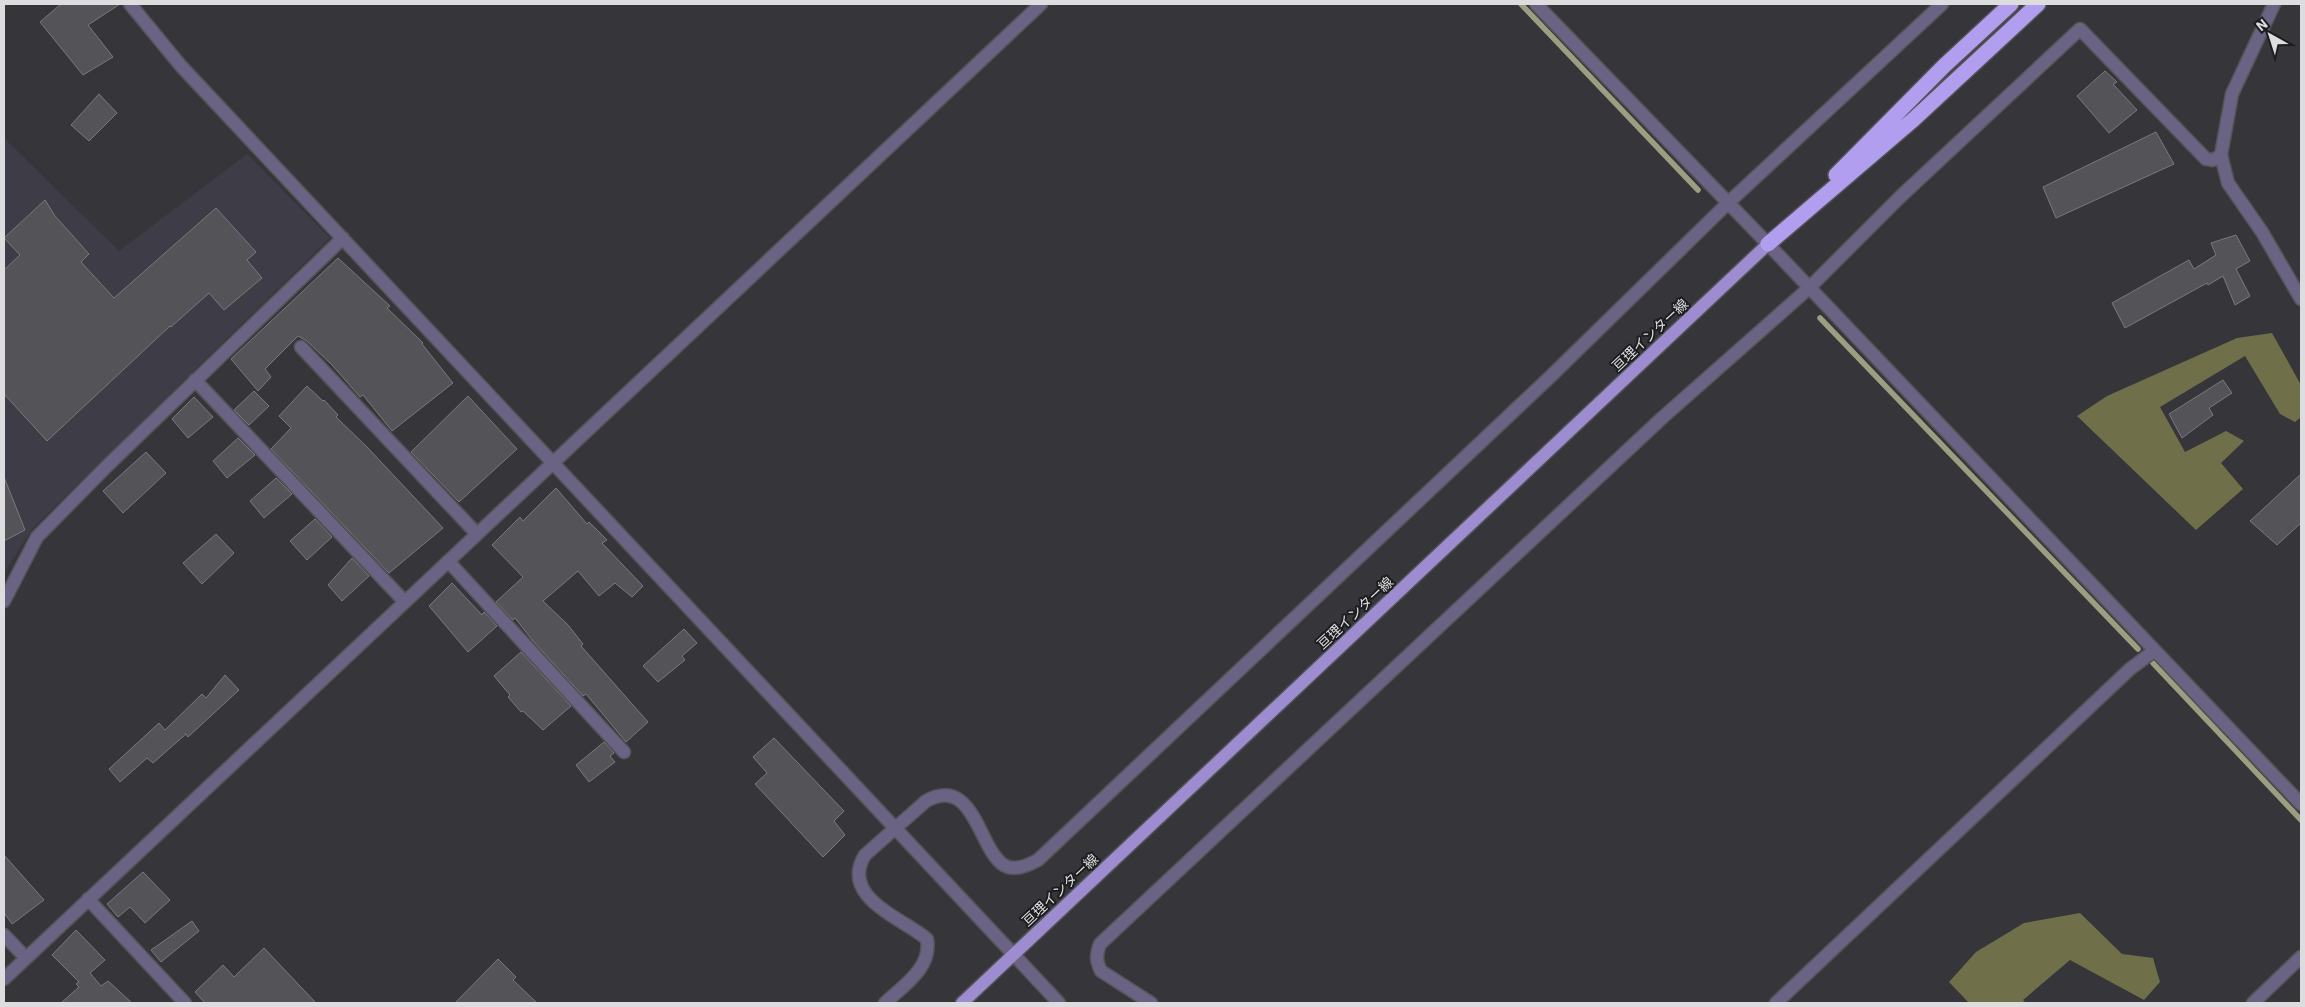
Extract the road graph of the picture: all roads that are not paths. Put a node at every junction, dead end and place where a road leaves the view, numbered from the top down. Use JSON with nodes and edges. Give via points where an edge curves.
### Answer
{"nodes":[{"id":1,"x":1041,"y":4,"type":"edge"},
{"id":2,"x":1536,"y":4,"type":"edge"},
{"id":3,"x":1942,"y":4,"type":"edge"},
{"id":4,"x":2011,"y":4,"type":"edge"},
{"id":5,"x":2038,"y":4,"type":"edge"},
{"id":6,"x":2274,"y":4,"type":"edge"},
{"id":7,"x":134,"y":5,"type":"edge"},
{"id":8,"x":2221,"y":155,"type":"junction"},
{"id":9,"x":1728,"y":203,"type":"junction"},
{"id":10,"x":343,"y":238,"type":"junction"},
{"id":11,"x":1768,"y":244,"type":"junction"},
{"id":12,"x":1809,"y":288,"type":"junction"},
{"id":13,"x":2301,"y":299,"type":"edge"},
{"id":14,"x":302,"y":347,"type":"dead end"},
{"id":15,"x":195,"y":380,"type":"junction"},
{"id":16,"x":553,"y":463,"type":"junction"},
{"id":17,"x":477,"y":534,"type":"junction"},
{"id":18,"x":448,"y":561,"type":"junction"},
{"id":19,"x":4,"y":601,"type":"edge"},
{"id":20,"x":404,"y":601,"type":"junction"},
{"id":21,"x":2154,"y":651,"type":"junction"},
{"id":22,"x":624,"y":752,"type":"dead end"},
{"id":23,"x":2301,"y":804,"type":"edge"},
{"id":24,"x":896,"y":828,"type":"junction"},
{"id":25,"x":88,"y":899,"type":"junction"},
{"id":26,"x":4,"y":935,"type":"edge"},
{"id":27,"x":1014,"y":955,"type":"junction"},
{"id":28,"x":2301,"y":957,"type":"edge"},
{"id":29,"x":26,"y":958,"type":"junction"},
{"id":30,"x":4,"y":979,"type":"edge"},
{"id":31,"x":185,"y":1003,"type":"edge"},
{"id":32,"x":885,"y":1003,"type":"edge"},
{"id":33,"x":962,"y":1003,"type":"edge"},
{"id":34,"x":1059,"y":1003,"type":"edge"},
{"id":35,"x":1151,"y":1003,"type":"edge"},
{"id":36,"x":1776,"y":1003,"type":"edge"},
{"id":37,"x":2253,"y":1003,"type":"edge"}],
"edges":[{"from":1,"to":16,"type":"street"},
{"from":2,"to":9,"type":"street"},
{"from":3,"to":9,"type":"street"},
{"from":4,"to":11,"type":"highway","via":[[1944,66]]},
{"from":5,"to":11,"type":"highway","via":[[1914,119]]},
{"from":6,"to":8,"type":"street","via":[[2232,94]]},
{"from":7,"to":10,"type":"street","via":[[181,66]]},
{"from":8,"to":12,"type":"street","via":[[2206,160],[2080,29],[1900,197]]},
{"from":8,"to":13,"type":"street","via":[[2228,183],[2262,232]]},
{"from":9,"to":11,"type":"street"},
{"from":9,"to":24,"type":"street","via":[[1551,376],[1038,860],[1019,867],[1003,864],[995,856],[972,813],[946,794],[926,801]]},
{"from":10,"to":15,"type":"street"},
{"from":10,"to":16,"type":"street"},
{"from":11,"to":12,"type":"street"},
{"from":11,"to":27,"type":"main road","name":"亘理インター線"},
{"from":12,"to":21,"type":"street"},
{"from":12,"to":35,"type":"street","via":[[1662,418],[1100,944],[1096,953],[1101,971]]},
{"from":14,"to":17,"type":"street"},
{"from":15,"to":19,"type":"street","via":[[37,537]]},
{"from":15,"to":20,"type":"street"},
{"from":16,"to":17,"type":"street"},
{"from":16,"to":24,"type":"street"},
{"from":17,"to":18,"type":"street"},
{"from":18,"to":20,"type":"street"},
{"from":18,"to":22,"type":"street"},
{"from":20,"to":25,"type":"street"},
{"from":21,"to":23,"type":"street"},
{"from":21,"to":36,"type":"street","via":[[2130,669]]},
{"from":24,"to":27,"type":"street"},
{"from":24,"to":32,"type":"street","via":[[860,863],[862,890],[870,900],[927,939],[929,950],[926,962]]},
{"from":25,"to":29,"type":"street"},
{"from":25,"to":31,"type":"street"},
{"from":26,"to":29,"type":"street"},
{"from":27,"to":33,"type":"main road","name":"亘理インター線"},
{"from":27,"to":34,"type":"street"},
{"from":28,"to":37,"type":"street"},
{"from":29,"to":30,"type":"street"}]}
